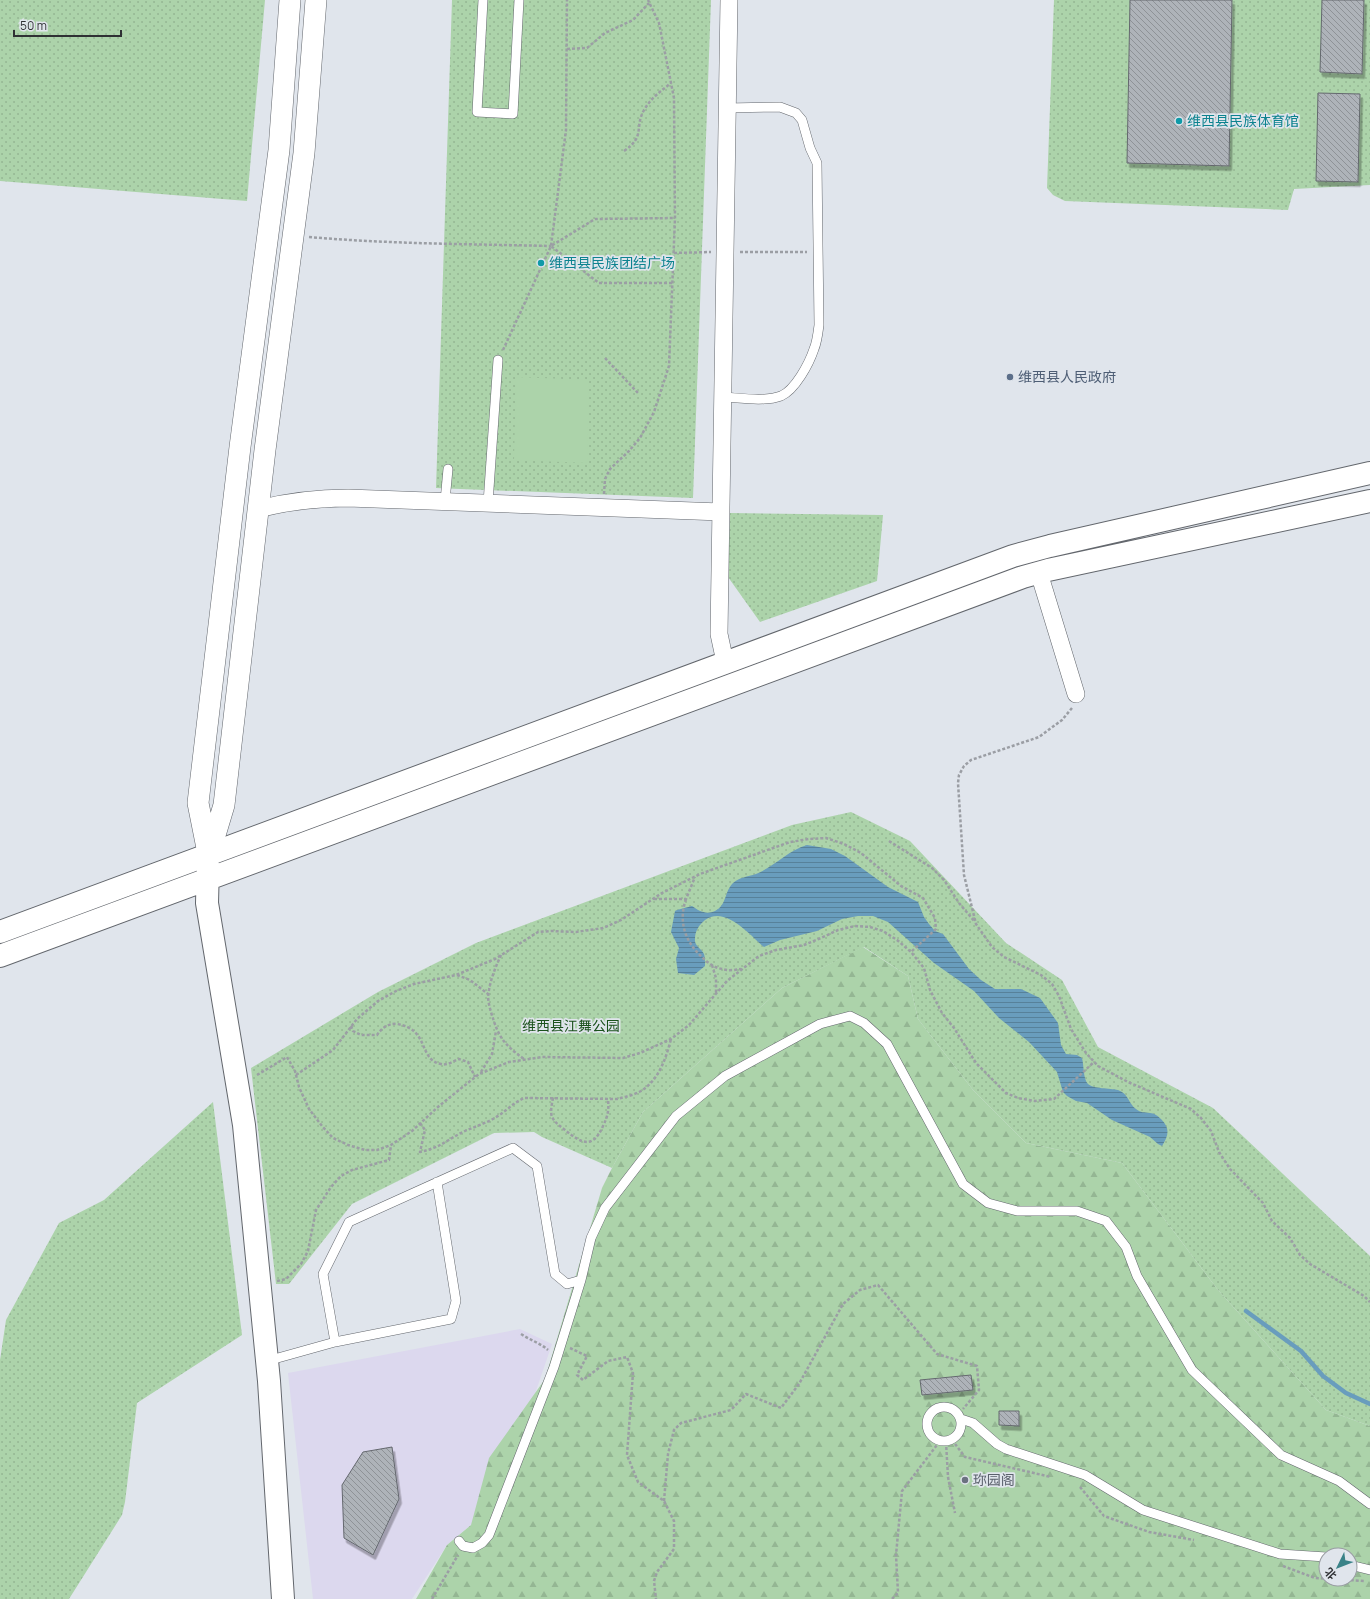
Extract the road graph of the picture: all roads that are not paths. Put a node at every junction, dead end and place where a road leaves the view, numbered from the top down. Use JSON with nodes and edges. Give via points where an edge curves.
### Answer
{"nodes":[{"id":1,"x":290,"y":0,"type":"edge"},
{"id":2,"x":316,"y":0,"type":"edge"},
{"id":3,"x":483,"y":0,"type":"edge"},
{"id":4,"x":519,"y":0,"type":"edge"},
{"id":5,"x":729,"y":0,"type":"edge"},
{"id":6,"x":727,"y":108,"type":"junction"},
{"id":7,"x":498,"y":360,"type":"road end"},
{"id":8,"x":723,"y":397,"type":"junction"},
{"id":9,"x":448,"y":469,"type":"dead end"},
{"id":10,"x":1370,"y":473,"type":"edge"},
{"id":11,"x":445,"y":501,"type":"junction"},
{"id":12,"x":1370,"y":501,"type":"edge"},
{"id":13,"x":488,"y":503,"type":"junction"},
{"id":14,"x":258,"y":509,"type":"junction"},
{"id":15,"x":721,"y":512,"type":"junction"},
{"id":16,"x":1039,"y":573,"type":"junction"},
{"id":17,"x":725,"y":662,"type":"junction"},
{"id":18,"x":1076,"y":694,"type":"road end"},
{"id":19,"x":208,"y":855,"type":"junction"},
{"id":20,"x":207,"y":879,"type":"junction"},
{"id":21,"x":0,"y":932,"type":"edge"},
{"id":22,"x":0,"y":956,"type":"edge"},
{"id":23,"x":437,"y":1182,"type":"junction"},
{"id":24,"x":581,"y":1280,"type":"junction"},
{"id":25,"x":336,"y":1342,"type":"junction"},
{"id":26,"x":267,"y":1361,"type":"junction"},
{"id":27,"x":960,"y":1417,"type":"junction"},
{"id":28,"x":1370,"y":1504,"type":"edge"},
{"id":29,"x":461,"y":1544,"type":"road end"},
{"id":30,"x":1318,"y":1556,"type":"edge"},
{"id":31,"x":1358,"y":1567,"type":"edge"},
{"id":32,"x":1370,"y":1570,"type":"edge"},
{"id":33,"x":283,"y":1599,"type":"edge"}],
"edges":[{"from":1,"to":19,"type":"street","via":[[279,150],[240,447],[198,803]]},
{"from":2,"to":14,"type":"street","via":[[304,153]]},
{"from":3,"to":4,"type":"lane","via":[[477,112],[513,114]]},
{"from":5,"to":6,"type":"street"},
{"from":6,"to":8,"type":"street"},
{"from":6,"to":8,"type":"lane","via":[[780,107],[796,113],[802,120],[817,163],[819,325],[814,350],[789,392],[766,398]]},
{"from":7,"to":13,"type":"lane"},
{"from":8,"to":15,"type":"street"},
{"from":9,"to":11,"type":"lane"},
{"from":10,"to":17,"type":"main road","via":[[1013,556]]},
{"from":11,"to":13,"type":"street"},
{"from":11,"to":14,"type":"street","via":[[317,498]]},
{"from":12,"to":16,"type":"main road"},
{"from":13,"to":15,"type":"street"},
{"from":14,"to":19,"type":"street","via":[[224,806]]},
{"from":15,"to":17,"type":"street","via":[[719,634]]},
{"from":16,"to":18,"type":"street"},
{"from":16,"to":20,"type":"main road","via":[[1022,577]]},
{"from":17,"to":19,"type":"main road"},
{"from":19,"to":20,"type":"main road"},
{"from":19,"to":21,"type":"main road"},
{"from":20,"to":22,"type":"main road"},
{"from":20,"to":26,"type":"main road","via":[[207,903],[244,1125]]},
{"from":23,"to":24,"type":"lane","via":[[513,1148],[536,1166],[555,1274],[567,1284]]},
{"from":23,"to":25,"type":"lane","via":[[349,1222],[323,1274]]},
{"from":23,"to":25,"type":"lane","via":[[456,1301],[451,1319]]},
{"from":24,"to":28,"type":"lane","via":[[591,1238],[605,1208],[676,1116],[725,1076],[820,1024],[850,1016],[864,1023],[887,1044],[963,1184],[988,1203],[1017,1211],[1076,1211],[1106,1221],[1126,1247],[1137,1276],[1192,1370],[1281,1456],[1339,1481]]},
{"from":24,"to":29,"type":"lane","via":[[557,1356],[489,1535],[473,1548]]},
{"from":25,"to":26,"type":"lane"},
{"from":26,"to":33,"type":"main road"},
{"from":27,"to":27,"type":"lane","via":[[960,1432],[952,1440],[943,1442],[934,1439],[927,1429],[931,1412],[936,1409],[948,1408]]},
{"from":27,"to":30,"type":"lane","via":[[973,1423],[1006,1449],[1085,1475],[1143,1510],[1280,1554]]},
{"from":31,"to":32,"type":"lane"}]}
